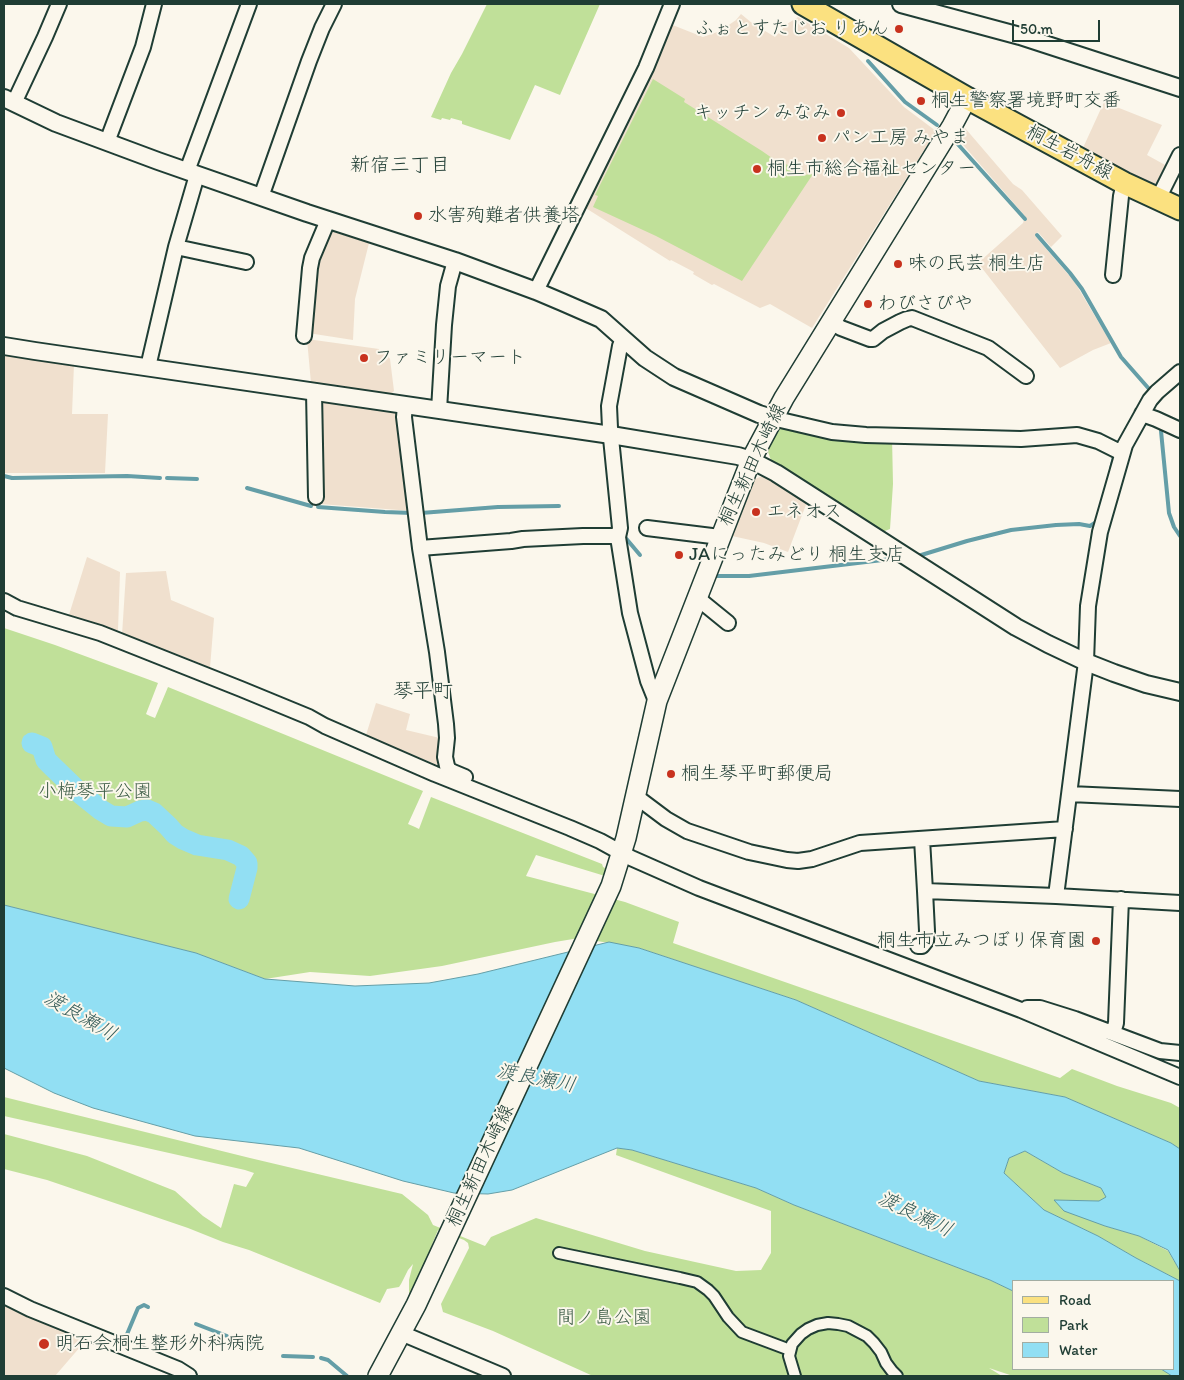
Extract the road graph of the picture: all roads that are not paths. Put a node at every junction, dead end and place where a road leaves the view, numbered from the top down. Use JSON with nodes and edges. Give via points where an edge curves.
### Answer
{"nodes":[{"id":1,"x":59,"y":4,"type":"edge"},
{"id":2,"x":154,"y":4,"type":"edge"},
{"id":3,"x":249,"y":4,"type":"edge"},
{"id":4,"x":334,"y":4,"type":"edge"},
{"id":5,"x":672,"y":4,"type":"edge"},
{"id":6,"x":803,"y":4,"type":"edge"},
{"id":7,"x":901,"y":4,"type":"edge"},
{"id":8,"x":1180,"y":88,"type":"edge"},
{"id":9,"x":967,"y":98,"type":"junction"},
{"id":10,"x":9,"y":101,"type":"edge"},
{"id":11,"x":107,"y":142,"type":"junction"},
{"id":12,"x":1180,"y":154,"type":"edge"},
{"id":13,"x":192,"y":173,"type":"junction"},
{"id":14,"x":1124,"y":183,"type":"junction"},
{"id":15,"x":261,"y":197,"type":"junction"},
{"id":16,"x":1158,"y":199,"type":"junction"},
{"id":17,"x":1180,"y":209,"type":"edge"},
{"id":18,"x":328,"y":220,"type":"junction"},
{"id":19,"x":176,"y":247,"type":"junction"},
{"id":20,"x":455,"y":261,"type":"junction"},
{"id":21,"x":246,"y":262,"type":"dead end"},
{"id":22,"x":1113,"y":275,"type":"dead end"},
{"id":23,"x":536,"y":291,"type":"junction"},
{"id":24,"x":831,"y":322,"type":"junction"},
{"id":25,"x":304,"y":336,"type":"dead end"},
{"id":26,"x":623,"y":339,"type":"junction"},
{"id":27,"x":4,"y":346,"type":"edge"},
{"id":28,"x":148,"y":368,"type":"junction"},
{"id":29,"x":1180,"y":372,"type":"edge"},
{"id":30,"x":1026,"y":376,"type":"dead end"},
{"id":31,"x":314,"y":392,"type":"junction"},
{"id":32,"x":405,"y":406,"type":"junction"},
{"id":33,"x":439,"y":410,"type":"junction"},
{"id":34,"x":1142,"y":414,"type":"junction"},
{"id":35,"x":772,"y":418,"type":"junction"},
{"id":36,"x":1180,"y":430,"type":"edge"},
{"id":37,"x":611,"y":435,"type":"junction"},
{"id":38,"x":1122,"y":453,"type":"junction"},
{"id":39,"x":751,"y":460,"type":"junction"},
{"id":40,"x":316,"y":497,"type":"dead end"},
{"id":41,"x":647,"y":528,"type":"dead end"},
{"id":42,"x":618,"y":537,"type":"junction"},
{"id":43,"x":720,"y":537,"type":"junction"},
{"id":44,"x":420,"y":548,"type":"junction"},
{"id":45,"x":696,"y":597,"type":"junction"},
{"id":46,"x":4,"y":601,"type":"edge"},
{"id":47,"x":728,"y":623,"type":"dead end"},
{"id":48,"x":1086,"y":662,"type":"junction"},
{"id":49,"x":1180,"y":692,"type":"edge"},
{"id":50,"x":657,"y":701,"type":"junction"},
{"id":51,"x":1070,"y":794,"type":"junction"},
{"id":52,"x":488,"y":795,"type":"junction"},
{"id":53,"x":634,"y":799,"type":"junction"},
{"id":54,"x":1180,"y":799,"type":"edge"},
{"id":55,"x":1065,"y":829,"type":"junction"},
{"id":56,"x":922,"y":839,"type":"junction"},
{"id":57,"x":618,"y":864,"type":"junction"},
{"id":58,"x":925,"y":891,"type":"junction"},
{"id":59,"x":1056,"y":896,"type":"junction"},
{"id":60,"x":1121,"y":899,"type":"junction"},
{"id":61,"x":1180,"y":903,"type":"edge"},
{"id":62,"x":918,"y":946,"type":"dead end"},
{"id":63,"x":1022,"y":1010,"type":"junction"},
{"id":64,"x":1113,"y":1033,"type":"junction"},
{"id":65,"x":1180,"y":1053,"type":"edge"},
{"id":66,"x":1180,"y":1077,"type":"edge"},
{"id":67,"x":559,"y":1253,"type":"dead end"},
{"id":68,"x":4,"y":1296,"type":"edge"},
{"id":69,"x":401,"y":1333,"type":"junction"},
{"id":70,"x":790,"y":1350,"type":"junction"},
{"id":71,"x":189,"y":1376,"type":"edge"},
{"id":72,"x":378,"y":1376,"type":"edge"},
{"id":73,"x":503,"y":1376,"type":"edge"},
{"id":74,"x":795,"y":1376,"type":"edge"},
{"id":75,"x":897,"y":1376,"type":"edge"}],
"edges":[{"from":1,"to":10,"type":"street","via":[[45,38]]},
{"from":2,"to":11,"type":"street","via":[[143,47]]},
{"from":3,"to":13,"type":"street"},
{"from":4,"to":15,"type":"street","via":[[306,70]]},
{"from":5,"to":23,"type":"street","via":[[646,68]]},
{"from":6,"to":9,"type":"main road","name":"桐生岩舟線"},
{"from":7,"to":8,"type":"street","via":[[1020,36]]},
{"from":9,"to":14,"type":"main road","name":"桐生岩舟線"},
{"from":9,"to":24,"type":"main road","name":"桐生新田木崎線"},
{"from":10,"to":11,"type":"street"},
{"from":11,"to":13,"type":"street"},
{"from":12,"to":16,"type":"street"},
{"from":13,"to":15,"type":"street"},
{"from":13,"to":19,"type":"street"},
{"from":14,"to":16,"type":"main road","name":"桐生岩舟線"},
{"from":14,"to":22,"type":"street"},
{"from":15,"to":18,"type":"street"},
{"from":16,"to":17,"type":"main road","name":"桐生岩舟線"},
{"from":18,"to":20,"type":"street"},
{"from":18,"to":25,"type":"street","via":[[312,258]]},
{"from":19,"to":21,"type":"street"},
{"from":19,"to":28,"type":"street"},
{"from":20,"to":23,"type":"street"},
{"from":20,"to":33,"type":"street","via":[[448,286]]},
{"from":23,"to":26,"type":"street","via":[[595,315]]},
{"from":24,"to":30,"type":"street","via":[[873,339],[912,318],[988,348]]},
{"from":24,"to":35,"type":"main road","name":"桐生新田木崎線"},
{"from":26,"to":35,"type":"street","via":[[674,377]]},
{"from":26,"to":37,"type":"street","via":[[609,406]]},
{"from":27,"to":28,"type":"street"},
{"from":28,"to":31,"type":"street"},
{"from":29,"to":34,"type":"street","via":[[1157,392]]},
{"from":31,"to":32,"type":"street"},
{"from":31,"to":40,"type":"street"},
{"from":32,"to":33,"type":"street"},
{"from":32,"to":44,"type":"street"},
{"from":33,"to":37,"type":"street"},
{"from":34,"to":36,"type":"street"},
{"from":34,"to":38,"type":"street"},
{"from":35,"to":38,"type":"street","via":[[832,432],[866,435],[1021,440],[1077,435]]},
{"from":35,"to":39,"type":"main road","name":"桐生新田木崎線"},
{"from":37,"to":39,"type":"street"},
{"from":37,"to":42,"type":"street","via":[[620,528]]},
{"from":38,"to":48,"type":"street","via":[[1100,532],[1088,606]]},
{"from":39,"to":43,"type":"main road","name":"桐生新田木崎線"},
{"from":39,"to":48,"type":"street","via":[[1016,627]]},
{"from":41,"to":43,"type":"street"},
{"from":42,"to":44,"type":"street","via":[[522,539]]},
{"from":42,"to":50,"type":"street","via":[[630,613],[648,681]]},
{"from":43,"to":45,"type":"main road","name":"桐生新田木崎線"},
{"from":44,"to":52,"type":"street","via":[[446,724],[447,766],[452,772],[482,785]]},
{"from":45,"to":47,"type":"street"},
{"from":45,"to":50,"type":"main road","name":"桐生新田木崎線"},
{"from":46,"to":52,"type":"street","via":[[100,633],[232,685]]},
{"from":48,"to":49,"type":"street","via":[[1146,684]]},
{"from":48,"to":51,"type":"street"},
{"from":50,"to":53,"type":"main road","name":"桐生新田木崎線"},
{"from":51,"to":54,"type":"street"},
{"from":51,"to":55,"type":"street"},
{"from":52,"to":57,"type":"street","via":[[600,841]]},
{"from":53,"to":56,"type":"street","via":[[687,832],[787,860],[812,859],[860,843]]},
{"from":53,"to":57,"type":"main road","name":"桐生新田木崎線"},
{"from":55,"to":56,"type":"street"},
{"from":55,"to":59,"type":"street"},
{"from":56,"to":58,"type":"street"},
{"from":57,"to":63,"type":"street","via":[[699,888]]},
{"from":57,"to":69,"type":"main road","name":"桐生新田木崎線","via":[[611,886]]},
{"from":58,"to":59,"type":"street"},
{"from":58,"to":62,"type":"street","via":[[926,941]]},
{"from":59,"to":60,"type":"street"},
{"from":60,"to":61,"type":"street"},
{"from":60,"to":64,"type":"street"},
{"from":63,"to":64,"type":"street","via":[[1040,1008]]},
{"from":63,"to":66,"type":"street"},
{"from":64,"to":65,"type":"street","via":[[1160,1051]]},
{"from":67,"to":70,"type":"street","via":[[697,1282],[714,1296],[742,1332]]},
{"from":68,"to":71,"type":"street"},
{"from":69,"to":72,"type":"main road","name":"桐生新田木崎線"},
{"from":69,"to":73,"type":"street"},
{"from":70,"to":74,"type":"street"},
{"from":70,"to":75,"type":"street","via":[[796,1339],[808,1329],[828,1323],[838,1324],[867,1336]]}]}
